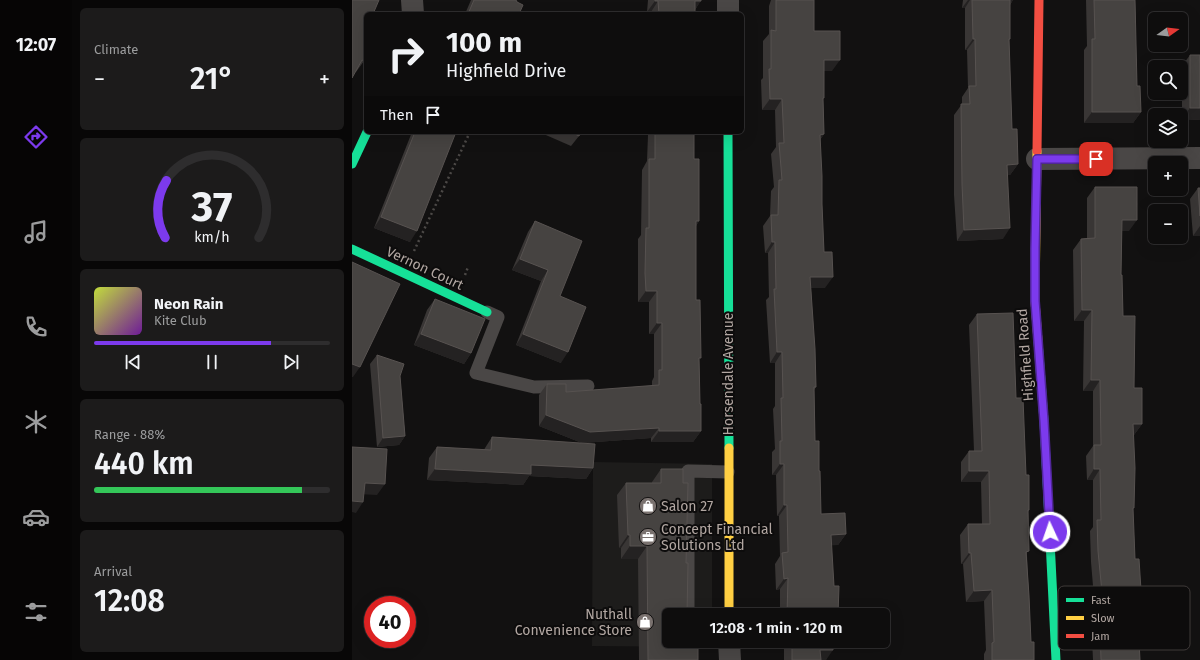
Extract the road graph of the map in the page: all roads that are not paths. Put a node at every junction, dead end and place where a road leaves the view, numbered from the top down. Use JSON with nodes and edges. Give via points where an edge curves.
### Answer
{"nodes":[{"id":1,"x":412,"y":0,"type":"edge"},
{"id":2,"x":728,"y":0,"type":"edge"},
{"id":3,"x":1039,"y":0,"type":"edge"},
{"id":4,"x":413,"y":12,"type":"edge"},
{"id":5,"x":728,"y":12,"type":"edge"},
{"id":6,"x":366,"y":134,"type":"edge"},
{"id":7,"x":728,"y":134,"type":"edge"},
{"id":8,"x":1200,"y":158,"type":"edge"},
{"id":9,"x":1037,"y":159,"type":"junction"},
{"id":10,"x":352,"y":164,"type":"edge"},
{"id":11,"x":352,"y":248,"type":"edge"},
{"id":12,"x":487,"y":312,"type":"joint"},
{"id":13,"x":588,"y":386,"type":"dead end"},
{"id":14,"x":728,"y":472,"type":"junction"},
{"id":15,"x":688,"y":608,"type":"edge"},
{"id":16,"x":729,"y":608,"type":"edge"},
{"id":17,"x":729,"y":648,"type":"edge"},
{"id":18,"x":730,"y":660,"type":"edge"},
{"id":19,"x":1056,"y":660,"type":"edge"}],
"edges":[{"from":1,"to":4,"type":"street"},
{"from":2,"to":5,"type":"street"},
{"from":3,"to":9,"type":"street","name":"Highfield Road"},
{"from":6,"to":10,"type":"street"},
{"from":7,"to":14,"type":"street","name":"Horsendale Avenue"},
{"from":8,"to":9,"type":"street"},
{"from":9,"to":19,"type":"street","name":"Highfield Road","via":[[1035,301]]},
{"from":11,"to":12,"type":"street","name":"Vernon Court"},
{"from":12,"to":13,"type":"lane","via":[[498,317],[476,373],[534,387]]},
{"from":14,"to":15,"type":"lane","via":[[688,471]]},
{"from":14,"to":16,"type":"street","name":"Horsendale Avenue"},
{"from":17,"to":18,"type":"street"}]}
